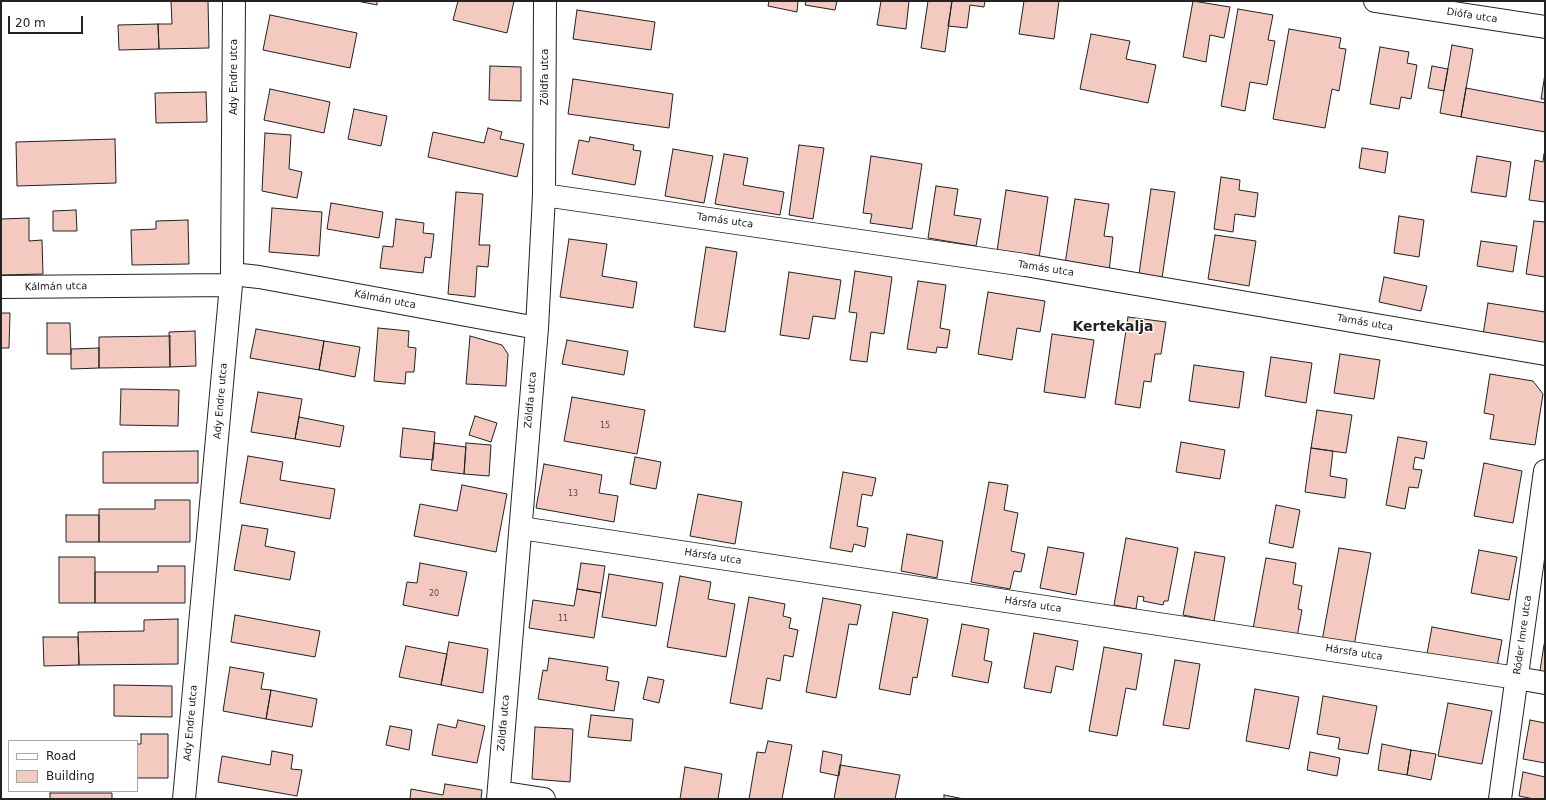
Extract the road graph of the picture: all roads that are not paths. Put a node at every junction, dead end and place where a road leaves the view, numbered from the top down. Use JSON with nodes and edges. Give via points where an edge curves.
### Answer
{"nodes":[{"id":1,"x":234,"y":1,"type":"edge"},
{"id":2,"x":545,"y":1,"type":"edge"},
{"id":3,"x":1375,"y":1,"type":"edge"},
{"id":4,"x":1545,"y":27,"type":"edge"},
{"id":5,"x":544,"y":195,"type":"junction"},
{"id":6,"x":232,"y":279,"type":"junction"},
{"id":7,"x":1,"y":287,"type":"edge"},
{"id":8,"x":537,"y":328,"type":"junction"},
{"id":9,"x":1545,"y":354,"type":"edge"},
{"id":10,"x":1545,"y":471,"type":"edge"},
{"id":11,"x":521,"y":528,"type":"junction"},
{"id":12,"x":1517,"y":678,"type":"junction"},
{"id":13,"x":1545,"y":683,"type":"edge"},
{"id":14,"x":498,"y":795,"type":"edge"},
{"id":15,"x":184,"y":799,"type":"edge"},
{"id":16,"x":544,"y":799,"type":"edge"},
{"id":17,"x":1500,"y":799,"type":"edge"}],
"edges":[{"from":1,"to":6,"type":"street","name":"Ady Endre utca"},
{"from":2,"to":5,"type":"street","name":"Zöldfa utca"},
{"from":3,"to":4,"type":"street","name":"Diófa utca"},
{"from":5,"to":8,"type":"street","name":"Zöldfa utca"},
{"from":5,"to":9,"type":"street","name":"Tamás utca","via":[[1025,265]]},
{"from":6,"to":7,"type":"street","name":"Kálmán utca"},
{"from":6,"to":8,"type":"street","name":"Kálmán utca","via":[[259,277]]},
{"from":6,"to":15,"type":"street","name":"Ady Endre utca"},
{"from":8,"to":11,"type":"street","name":"Zöldfa utca"},
{"from":10,"to":12,"type":"street","name":"Róder Imre utca"},
{"from":11,"to":12,"type":"street","name":"Hársfa utca"},
{"from":11,"to":14,"type":"street","name":"Zöldfa utca"},
{"from":12,"to":13,"type":"street","name":"Hársfa utca"},
{"from":12,"to":17,"type":"street","name":"Róder Imre utca"},
{"from":14,"to":16,"type":"street"}]}
